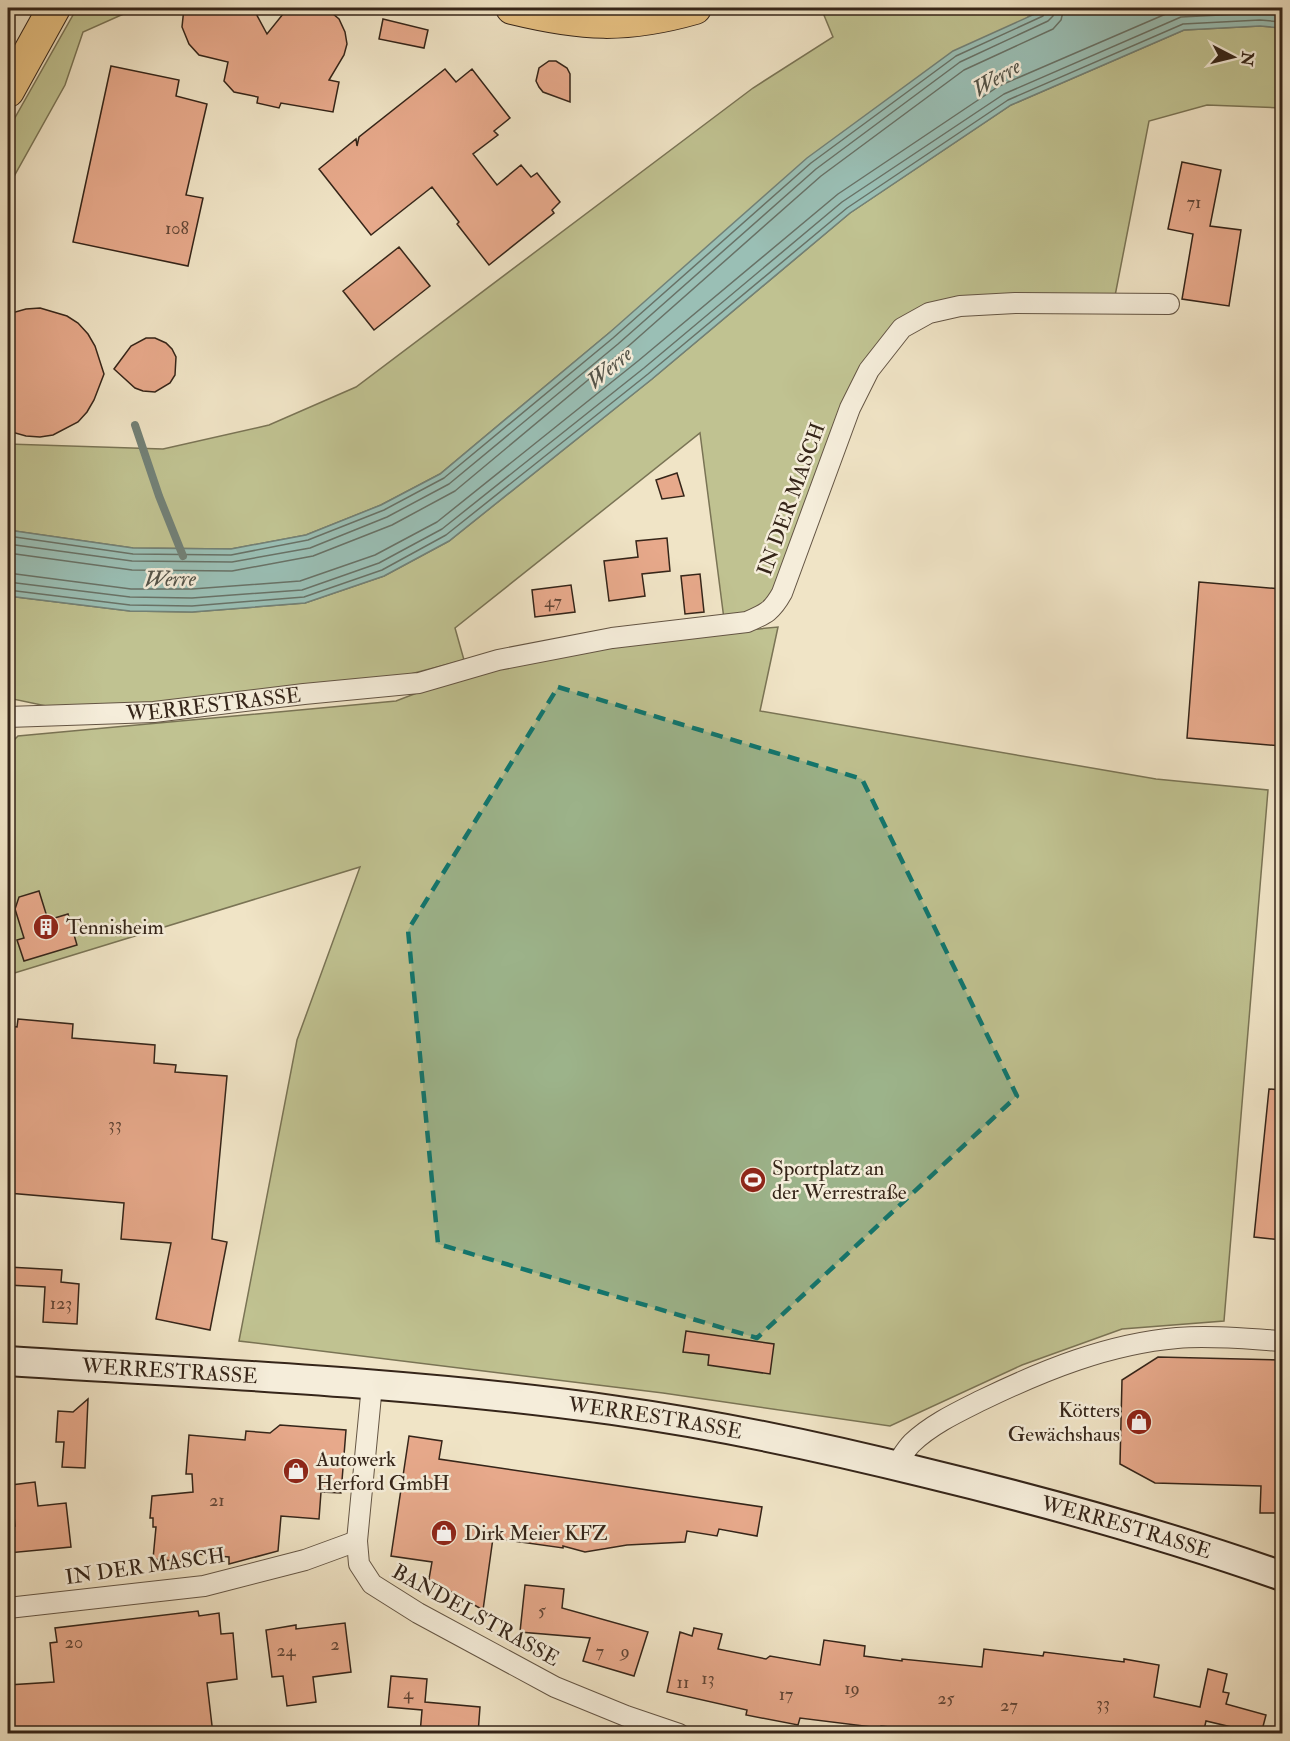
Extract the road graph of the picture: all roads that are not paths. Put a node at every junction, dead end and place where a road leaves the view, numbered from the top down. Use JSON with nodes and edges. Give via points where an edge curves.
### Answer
{"nodes":[{"id":1,"x":54,"y":8,"type":"edge"},
{"id":2,"x":512,"y":8,"type":"edge"},
{"id":3,"x":695,"y":8,"type":"edge"},
{"id":4,"x":8,"y":91,"type":"edge"},
{"id":5,"x":1170,"y":304,"type":"dead end"},
{"id":6,"x":419,"y":683,"type":"joint"},
{"id":7,"x":8,"y":717,"type":"edge"},
{"id":8,"x":1282,"y":1341,"type":"edge"},
{"id":9,"x":8,"y":1361,"type":"edge"},
{"id":10,"x":372,"y":1385,"type":"junction"},
{"id":11,"x":896,"y":1466,"type":"junction"},
{"id":12,"x":357,"y":1541,"type":"junction"},
{"id":13,"x":1282,"y":1576,"type":"edge"},
{"id":14,"x":8,"y":1608,"type":"edge"},
{"id":15,"x":679,"y":1734,"type":"edge"}],
"edges":[{"from":1,"to":4,"type":"main road"},
{"from":2,"to":3,"type":"main road","via":[[610,23],[646,20]]},
{"from":5,"to":6,"type":"street","name":"IN DER MASCH","via":[[1015,303],[960,306],[929,313],[902,328],[869,370],[850,408],[774,608],[747,622],[612,638],[509,657]]},
{"from":6,"to":7,"type":"street","name":"WERRESTRASSE","via":[[154,712]]},
{"from":8,"to":11,"type":"street","via":[[1179,1337],[1091,1355],[1042,1371],[944,1419],[911,1444]]},
{"from":9,"to":10,"type":"main road","name":"WERRESTRASSE"},
{"from":10,"to":11,"type":"main road","name":"WERRESTRASSE","via":[[500,1396],[700,1424]]},
{"from":10,"to":12,"type":"street","name":"BANDELSTRASSE"},
{"from":11,"to":13,"type":"main road","name":"WERRESTRASSE","via":[[1105,1519]]},
{"from":12,"to":14,"type":"street","name":"IN DER MASCH","via":[[305,1560],[204,1586]]},
{"from":12,"to":15,"type":"street","name":"BANDELSTRASSE","via":[[359,1564],[372,1584],[418,1613],[555,1687]]}]}
